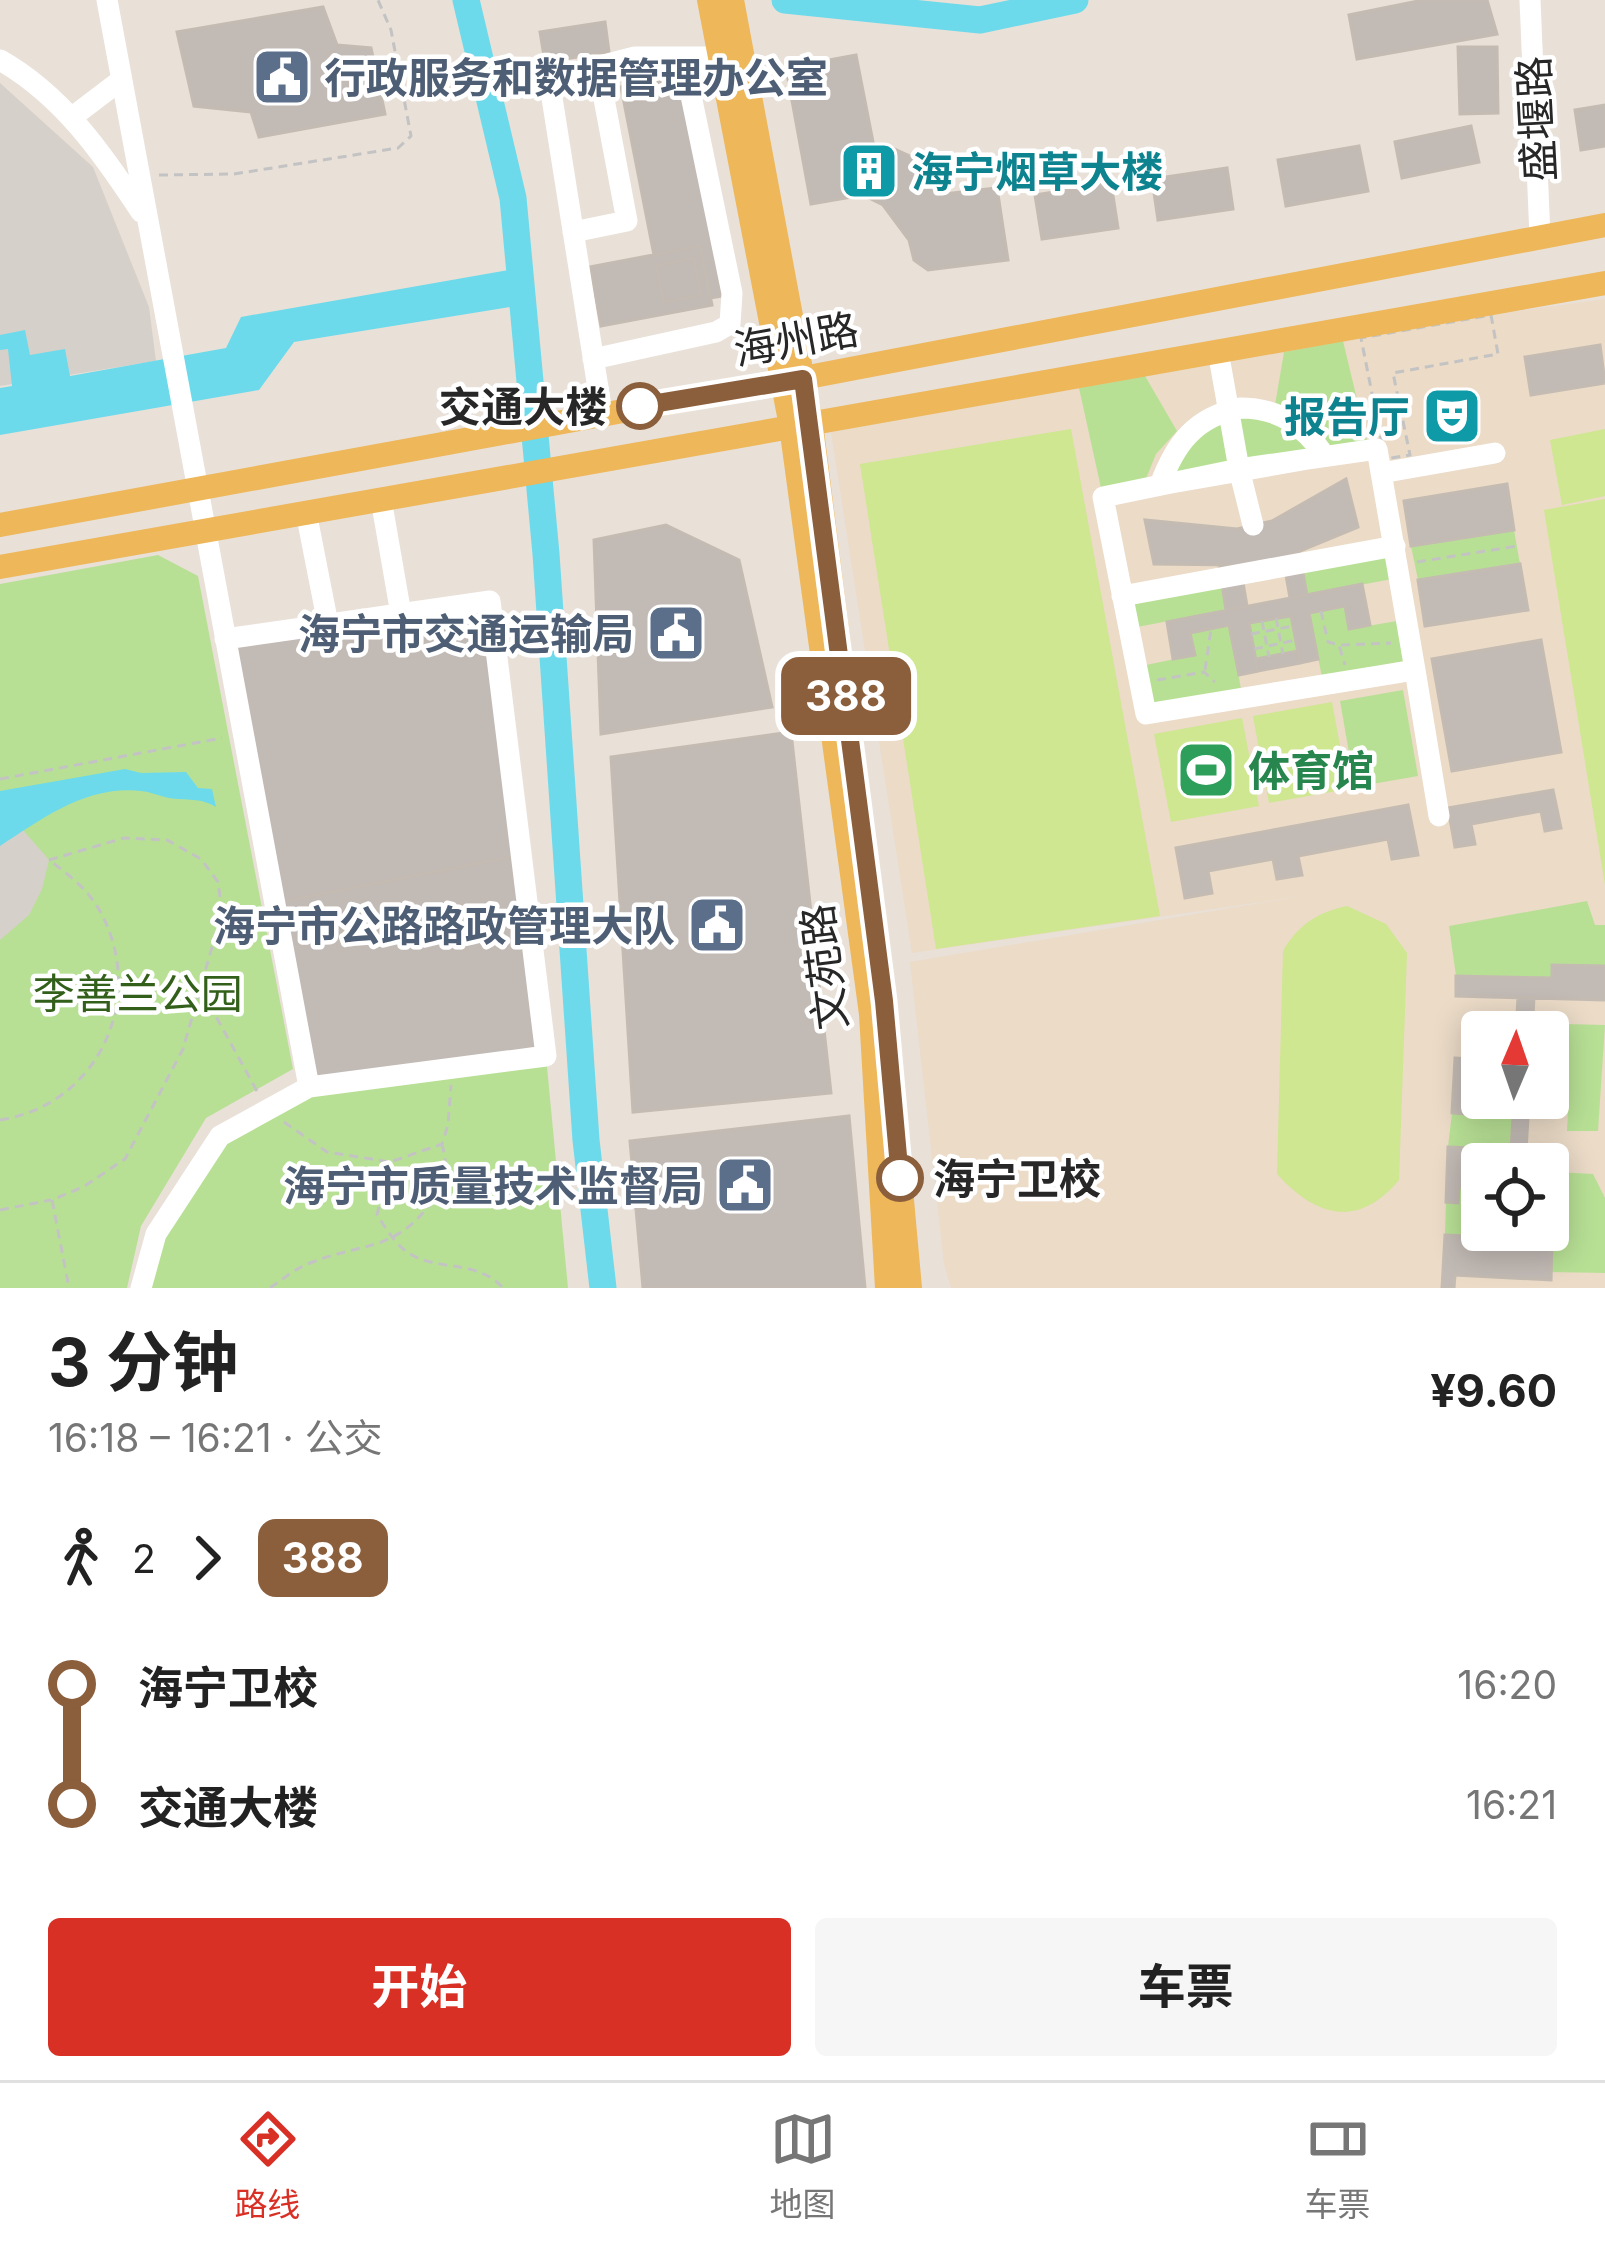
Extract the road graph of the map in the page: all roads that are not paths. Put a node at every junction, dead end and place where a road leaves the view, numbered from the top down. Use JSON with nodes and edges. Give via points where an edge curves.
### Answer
{"nodes":[{"id":1,"x":107,"y":0,"type":"edge"},
{"id":2,"x":709,"y":0,"type":"edge"},
{"id":3,"x":732,"y":0,"type":"edge"},
{"id":4,"x":1530,"y":8,"type":"edge"},
{"id":5,"x":726,"y":52,"type":"junction"},
{"id":6,"x":683,"y":58,"type":"junction"},
{"id":7,"x":4,"y":61,"type":"edge"},
{"id":8,"x":598,"y":67,"type":"junction"},
{"id":9,"x":122,"y":80,"type":"junction"},
{"id":10,"x":71,"y":118,"type":"junction"},
{"id":11,"x":148,"y":223,"type":"junction"},
{"id":12,"x":1605,"y":225,"type":"edge"},
{"id":13,"x":573,"y":232,"type":"junction"},
{"id":14,"x":1540,"y":237,"type":"junction"},
{"id":15,"x":1605,"y":284,"type":"edge"},
{"id":16,"x":1218,"y":351,"type":"junction"},
{"id":17,"x":593,"y":359,"type":"junction"},
{"id":18,"x":792,"y":380,"type":"junction"},
{"id":19,"x":1227,"y":411,"type":"junction"},
{"id":20,"x":602,"y":412,"type":"junction"},
{"id":21,"x":801,"y":424,"type":"junction"},
{"id":22,"x":1495,"y":453,"type":"dead end"},
{"id":23,"x":1240,"y":469,"type":"junction"},
{"id":24,"x":1381,"y":473,"type":"junction"},
{"id":25,"x":1160,"y":485,"type":"junction"},
{"id":26,"x":198,"y":490,"type":"junction"},
{"id":27,"x":381,"y":499,"type":"junction"},
{"id":28,"x":305,"y":512,"type":"junction"},
{"id":29,"x":0,"y":525,"type":"edge"},
{"id":30,"x":1253,"y":525,"type":"dead end"},
{"id":31,"x":205,"y":530,"type":"junction"},
{"id":32,"x":1396,"y":556,"type":"junction"},
{"id":33,"x":0,"y":567,"type":"edge"},
{"id":34,"x":1122,"y":596,"type":"junction"},
{"id":35,"x":401,"y":614,"type":"junction"},
{"id":36,"x":328,"y":624,"type":"junction"},
{"id":37,"x":225,"y":639,"type":"junction"},
{"id":38,"x":1415,"y":670,"type":"junction"},
{"id":39,"x":1439,"y":816,"type":"dead end"},
{"id":40,"x":309,"y":1087,"type":"junction"},
{"id":41,"x":141,"y":1288,"type":"edge"},
{"id":42,"x":887,"y":1288,"type":"edge"},
{"id":43,"x":910,"y":1288,"type":"edge"}],
"edges":[{"from":1,"to":9,"type":"street"},
{"from":2,"to":5,"type":"main road","name":"文苑路"},
{"from":3,"to":5,"type":"main road","name":"文苑路"},
{"from":4,"to":14,"type":"street","name":"盛堰路"},
{"from":5,"to":6,"type":"street"},
{"from":5,"to":18,"type":"main road","name":"文苑路"},
{"from":6,"to":8,"type":"street","via":[[635,57]]},
{"from":6,"to":17,"type":"street","via":[[732,293],[730,324]]},
{"from":7,"to":10,"type":"street"},
{"from":8,"to":13,"type":"street","via":[[549,80]]},
{"from":8,"to":13,"type":"street","via":[[626,221]]},
{"from":9,"to":10,"type":"street"},
{"from":9,"to":11,"type":"street"},
{"from":10,"to":11,"type":"street"},
{"from":11,"to":26,"type":"street"},
{"from":12,"to":14,"type":"main road","name":"海州路"},
{"from":13,"to":17,"type":"street"},
{"from":14,"to":18,"type":"main road","name":"海州路"},
{"from":15,"to":16,"type":"main road","name":"海州路"},
{"from":16,"to":19,"type":"street"},
{"from":16,"to":21,"type":"main road","name":"海州路"},
{"from":17,"to":20,"type":"street"},
{"from":18,"to":20,"type":"main road","name":"海州路"},
{"from":18,"to":21,"type":"main road","name":"文苑路"},
{"from":19,"to":23,"type":"street"},
{"from":19,"to":23,"type":"street","via":[[1281,415],[1325,456]]},
{"from":19,"to":25,"type":"street","via":[[1189,431]]},
{"from":20,"to":26,"type":"main road","name":"海州路"},
{"from":21,"to":27,"type":"main road","name":"海州路"},
{"from":21,"to":42,"type":"main road","name":"文苑路","via":[[871,1014]]},
{"from":21,"to":43,"type":"main road","name":"文苑路","via":[[884,1001]]},
{"from":22,"to":24,"type":"street"},
{"from":23,"to":24,"type":"street","via":[[1377,449]]},
{"from":23,"to":25,"type":"street"},
{"from":23,"to":30,"type":"street"},
{"from":24,"to":32,"type":"street"},
{"from":25,"to":34,"type":"street","via":[[1102,497]]},
{"from":26,"to":29,"type":"main road","name":"海州路"},
{"from":26,"to":31,"type":"street"},
{"from":27,"to":28,"type":"main road","name":"海州路"},
{"from":27,"to":35,"type":"street"},
{"from":28,"to":31,"type":"main road","name":"海州路"},
{"from":28,"to":36,"type":"street"},
{"from":31,"to":33,"type":"main road","name":"海州路"},
{"from":31,"to":37,"type":"street"},
{"from":32,"to":34,"type":"street"},
{"from":32,"to":38,"type":"street"},
{"from":34,"to":38,"type":"street","via":[[1146,714]]},
{"from":35,"to":36,"type":"street"},
{"from":35,"to":40,"type":"street","via":[[490,601],[546,1056]]},
{"from":36,"to":37,"type":"street"},
{"from":37,"to":40,"type":"street"},
{"from":38,"to":39,"type":"street"},
{"from":40,"to":41,"type":"street","via":[[220,1136],[155,1234]]}]}
